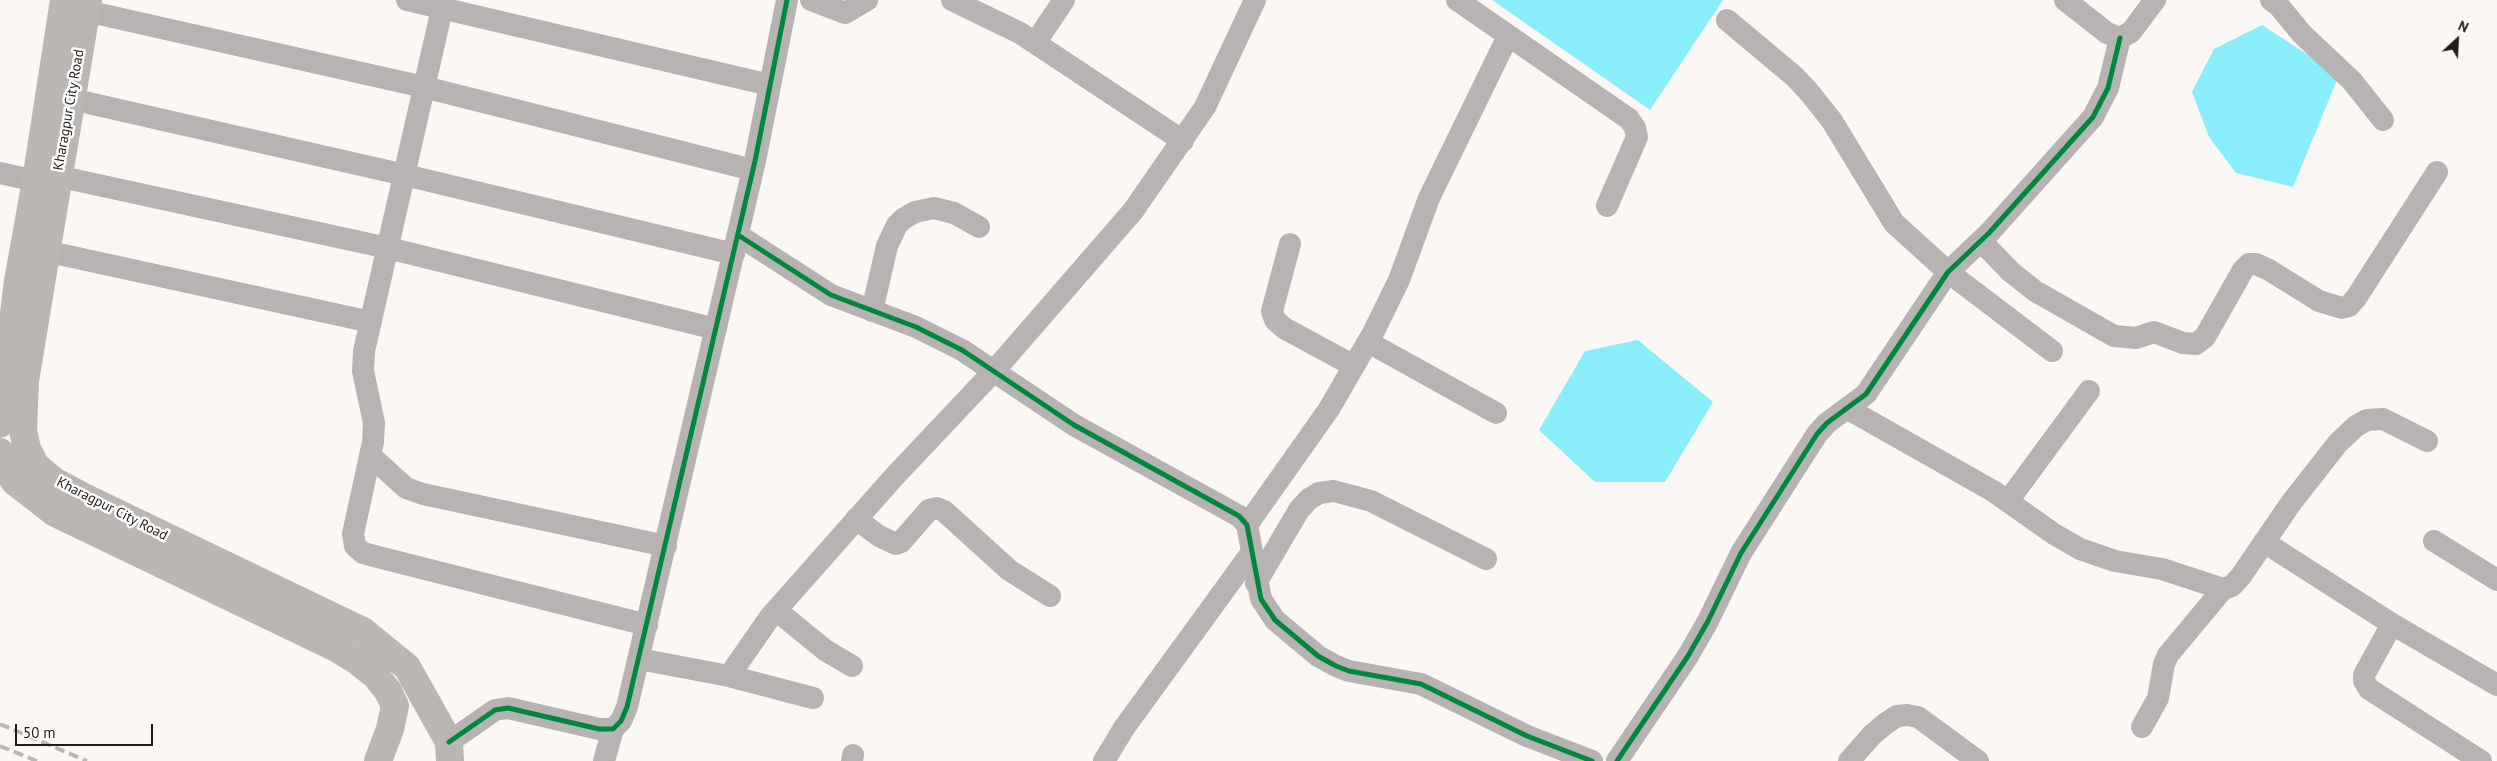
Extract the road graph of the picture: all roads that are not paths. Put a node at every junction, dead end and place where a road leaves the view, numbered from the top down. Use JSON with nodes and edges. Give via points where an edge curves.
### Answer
{"nodes":[{"id":1,"x":407,"y":0,"type":"edge"},
{"id":2,"x":787,"y":0,"type":"edge"},
{"id":3,"x":811,"y":0,"type":"edge"},
{"id":4,"x":867,"y":0,"type":"edge"},
{"id":5,"x":952,"y":0,"type":"edge"},
{"id":6,"x":1064,"y":0,"type":"edge"},
{"id":7,"x":1255,"y":0,"type":"edge"},
{"id":8,"x":1456,"y":0,"type":"edge"},
{"id":9,"x":2065,"y":0,"type":"edge"},
{"id":10,"x":2155,"y":0,"type":"edge"},
{"id":11,"x":2271,"y":0,"type":"edge"},
{"id":12,"x":79,"y":4,"type":"edge"},
{"id":13,"x":443,"y":4,"type":"edge"},
{"id":14,"x":1727,"y":20,"type":"dead end"},
{"id":15,"x":1508,"y":36,"type":"junction"},
{"id":16,"x":2120,"y":38,"type":"junction"},
{"id":17,"x":1035,"y":43,"type":"junction"},
{"id":18,"x":770,"y":85,"type":"junction"},
{"id":19,"x":424,"y":87,"type":"junction"},
{"id":20,"x":71,"y":99,"type":"junction"},
{"id":21,"x":2383,"y":120,"type":"dead end"},
{"id":22,"x":1182,"y":141,"type":"junction"},
{"id":23,"x":753,"y":170,"type":"junction"},
{"id":24,"x":2437,"y":172,"type":"dead end"},
{"id":25,"x":0,"y":173,"type":"edge"},
{"id":26,"x":405,"y":175,"type":"junction"},
{"id":27,"x":47,"y":178,"type":"junction"},
{"id":28,"x":1607,"y":206,"type":"dead end"},
{"id":29,"x":979,"y":227,"type":"dead end"},
{"id":30,"x":1981,"y":241,"type":"junction"},
{"id":31,"x":736,"y":244,"type":"junction"},
{"id":32,"x":1290,"y":244,"type":"dead end"},
{"id":33,"x":388,"y":248,"type":"junction"},
{"id":34,"x":46,"y":251,"type":"junction"},
{"id":35,"x":1948,"y":272,"type":"junction"},
{"id":36,"x":9,"y":279,"type":"edge"},
{"id":37,"x":872,"y":312,"type":"junction"},
{"id":38,"x":371,"y":322,"type":"junction"},
{"id":39,"x":716,"y":329,"type":"junction"},
{"id":40,"x":1368,"y":342,"type":"junction"},
{"id":41,"x":2052,"y":351,"type":"dead end"},
{"id":42,"x":1354,"y":366,"type":"junction"},
{"id":43,"x":994,"y":371,"type":"junction"},
{"id":44,"x":2089,"y":391,"type":"dead end"},
{"id":45,"x":1,"y":396,"type":"edge"},
{"id":46,"x":1848,"y":408,"type":"junction"},
{"id":47,"x":1496,"y":413,"type":"dead end"},
{"id":48,"x":0,"y":424,"type":"edge"},
{"id":49,"x":2427,"y":441,"type":"dead end"},
{"id":50,"x":0,"y":452,"type":"edge"},
{"id":51,"x":370,"y":456,"type":"junction"},
{"id":52,"x":2008,"y":501,"type":"junction"},
{"id":53,"x":856,"y":519,"type":"junction"},
{"id":54,"x":1247,"y":525,"type":"junction"},
{"id":55,"x":2434,"y":541,"type":"dead end"},
{"id":56,"x":2264,"y":542,"type":"junction"},
{"id":57,"x":666,"y":546,"type":"junction"},
{"id":58,"x":1252,"y":552,"type":"junction"},
{"id":59,"x":1486,"y":559,"type":"dead end"},
{"id":60,"x":2497,"y":580,"type":"edge"},
{"id":61,"x":1256,"y":584,"type":"junction"},
{"id":62,"x":2223,"y":589,"type":"junction"},
{"id":63,"x":1050,"y":596,"type":"dead end"},
{"id":64,"x":776,"y":610,"type":"junction"},
{"id":65,"x":2392,"y":624,"type":"junction"},
{"id":66,"x":647,"y":625,"type":"junction"},
{"id":67,"x":639,"y":658,"type":"junction"},
{"id":68,"x":852,"y":666,"type":"dead end"},
{"id":69,"x":729,"y":676,"type":"junction"},
{"id":70,"x":2497,"y":684,"type":"edge"},
{"id":71,"x":388,"y":691,"type":"junction"},
{"id":72,"x":813,"y":698,"type":"dead end"},
{"id":73,"x":434,"y":713,"type":"junction"},
{"id":74,"x":2142,"y":727,"type":"dead end"},
{"id":75,"x":613,"y":729,"type":"junction"},
{"id":76,"x":449,"y":752,"type":"edge"},
{"id":77,"x":1548,"y":754,"type":"edge"},
{"id":78,"x":378,"y":761,"type":"edge"},
{"id":79,"x":604,"y":761,"type":"edge"},
{"id":80,"x":1104,"y":761,"type":"edge"},
{"id":81,"x":1592,"y":761,"type":"edge"},
{"id":82,"x":1617,"y":761,"type":"edge"},
{"id":83,"x":1849,"y":761,"type":"edge"},
{"id":84,"x":1978,"y":761,"type":"edge"},
{"id":85,"x":2481,"y":761,"type":"edge"}],
"edges":[{"from":1,"to":13,"type":"street"},
{"from":2,"to":18,"type":"street"},
{"from":3,"to":4,"type":"street","via":[[845,13]]},
{"from":5,"to":17,"type":"street"},
{"from":6,"to":17,"type":"street"},
{"from":7,"to":22,"type":"street","via":[[1223,73]]},
{"from":8,"to":15,"type":"street"},
{"from":9,"to":16,"type":"street","via":[[2107,33]]},
{"from":10,"to":16,"type":"street","via":[[2131,32]]},
{"from":11,"to":21,"type":"street","via":[[2352,81]]},
{"from":12,"to":19,"type":"street"},
{"from":12,"to":20,"type":"main road","name":"Kharagpur City Road"},
{"from":12,"to":27,"type":"main road","name":"Kharagpur City Road"},
{"from":13,"to":18,"type":"street"},
{"from":13,"to":19,"type":"street"},
{"from":14,"to":35,"type":"street","via":[[1810,92],[1832,121],[1894,223]]},
{"from":15,"to":28,"type":"street","via":[[1629,119],[1635,128],[1637,137]]},
{"from":15,"to":40,"type":"street","via":[[1429,198],[1399,280]]},
{"from":16,"to":30,"type":"street","via":[[2108,88],[2093,117]]},
{"from":17,"to":22,"type":"street"},
{"from":18,"to":23,"type":"street"},
{"from":19,"to":23,"type":"street"},
{"from":19,"to":26,"type":"street"},
{"from":20,"to":26,"type":"street"},
{"from":20,"to":27,"type":"main road","name":"Kharagpur City Road"},
{"from":22,"to":43,"type":"street","via":[[1133,211]]},
{"from":23,"to":31,"type":"street"},
{"from":24,"to":30,"type":"street","via":[[2349,306],[2342,308],[2320,301],[2269,270],[2249,264],[2205,337],[2196,344],[2183,343],[2154,332],[2136,338],[2114,336],[2035,290],[2011,272]]},
{"from":25,"to":27,"type":"street"},
{"from":26,"to":31,"type":"street"},
{"from":26,"to":33,"type":"street"},
{"from":27,"to":33,"type":"street"},
{"from":27,"to":34,"type":"main road","name":"Kharagpur City Road"},
{"from":27,"to":36,"type":"main road","name":"Kharagpur City Road"},
{"from":29,"to":37,"type":"street","via":[[954,213],[934,208],[915,212],[903,219],[887,246]]},
{"from":30,"to":35,"type":"street"},
{"from":31,"to":37,"type":"street","via":[[831,295]]},
{"from":31,"to":39,"type":"street"},
{"from":32,"to":42,"type":"street","via":[[1273,305],[1275,320]]},
{"from":33,"to":38,"type":"street"},
{"from":33,"to":39,"type":"street"},
{"from":34,"to":38,"type":"street"},
{"from":34,"to":73,"type":"main road","name":"Kharagpur City Road","via":[[25,381],[23,430],[27,449],[36,466],[54,481],[84,497],[363,631],[407,667]]},
{"from":35,"to":41,"type":"street"},
{"from":35,"to":46,"type":"street","via":[[1866,394]]},
{"from":36,"to":45,"type":"main road","name":"Kharagpur City Road"},
{"from":37,"to":43,"type":"street","via":[[916,327],[962,350]]},
{"from":38,"to":51,"type":"street","via":[[362,371],[374,424]]},
{"from":39,"to":57,"type":"street"},
{"from":40,"to":42,"type":"street"},
{"from":40,"to":47,"type":"street"},
{"from":42,"to":54,"type":"street"},
{"from":43,"to":53,"type":"street"},
{"from":43,"to":54,"type":"street","via":[[1074,425],[1227,508]]},
{"from":44,"to":52,"type":"street"},
{"from":45,"to":48,"type":"main road","name":"Kharagpur City Road"},
{"from":46,"to":52,"type":"street"},
{"from":46,"to":82,"type":"street","via":[[1822,429],[1793,469],[1741,553],[1688,656]]},
{"from":49,"to":56,"type":"street","via":[[2383,419],[2375,418],[2356,426],[2338,443]]},
{"from":50,"to":71,"type":"main road","name":"Kharagpur City Road","via":[[2,462],[15,482],[55,513],[338,649],[375,675]]},
{"from":51,"to":57,"type":"street","via":[[406,488],[423,494]]},
{"from":51,"to":66,"type":"street","via":[[353,534],[355,546],[363,552]]},
{"from":52,"to":62,"type":"street","via":[[2054,534],[2098,557],[2162,569]]},
{"from":53,"to":63,"type":"street","via":[[896,544],[930,510],[937,508],[1009,570]]},
{"from":53,"to":64,"type":"street"},
{"from":54,"to":58,"type":"street"},
{"from":55,"to":60,"type":"street"},
{"from":56,"to":62,"type":"street","via":[[2241,576],[2232,586]]},
{"from":56,"to":65,"type":"street"},
{"from":57,"to":66,"type":"street"},
{"from":58,"to":61,"type":"street"},
{"from":58,"to":80,"type":"street","via":[[1124,728]]},
{"from":59,"to":61,"type":"street","via":[[1370,501],[1334,490],[1319,493],[1299,510]]},
{"from":61,"to":77,"type":"street","via":[[1261,599],[1275,620],[1292,637],[1336,666],[1421,684]]},
{"from":62,"to":74,"type":"street","via":[[2168,655],[2158,698]]},
{"from":64,"to":68,"type":"street","via":[[825,650]]},
{"from":64,"to":69,"type":"street"},
{"from":65,"to":70,"type":"street"},
{"from":65,"to":85,"type":"street","via":[[2364,675],[2369,689]]},
{"from":66,"to":67,"type":"street"},
{"from":67,"to":69,"type":"street"},
{"from":67,"to":75,"type":"street","via":[[627,707]]},
{"from":69,"to":72,"type":"street"},
{"from":71,"to":73,"type":"main road"},
{"from":71,"to":78,"type":"main road","name":"Kharagpur City Road","via":[[395,706]]},
{"from":73,"to":76,"type":"main road","name":"Kharagpur City Road"},
{"from":75,"to":76,"type":"street","via":[[599,729],[508,708],[495,710]]},
{"from":75,"to":79,"type":"street"},
{"from":77,"to":81,"type":"street"},
{"from":83,"to":84,"type":"street","via":[[1885,724],[1897,716],[1908,715],[1918,717]]}]}
